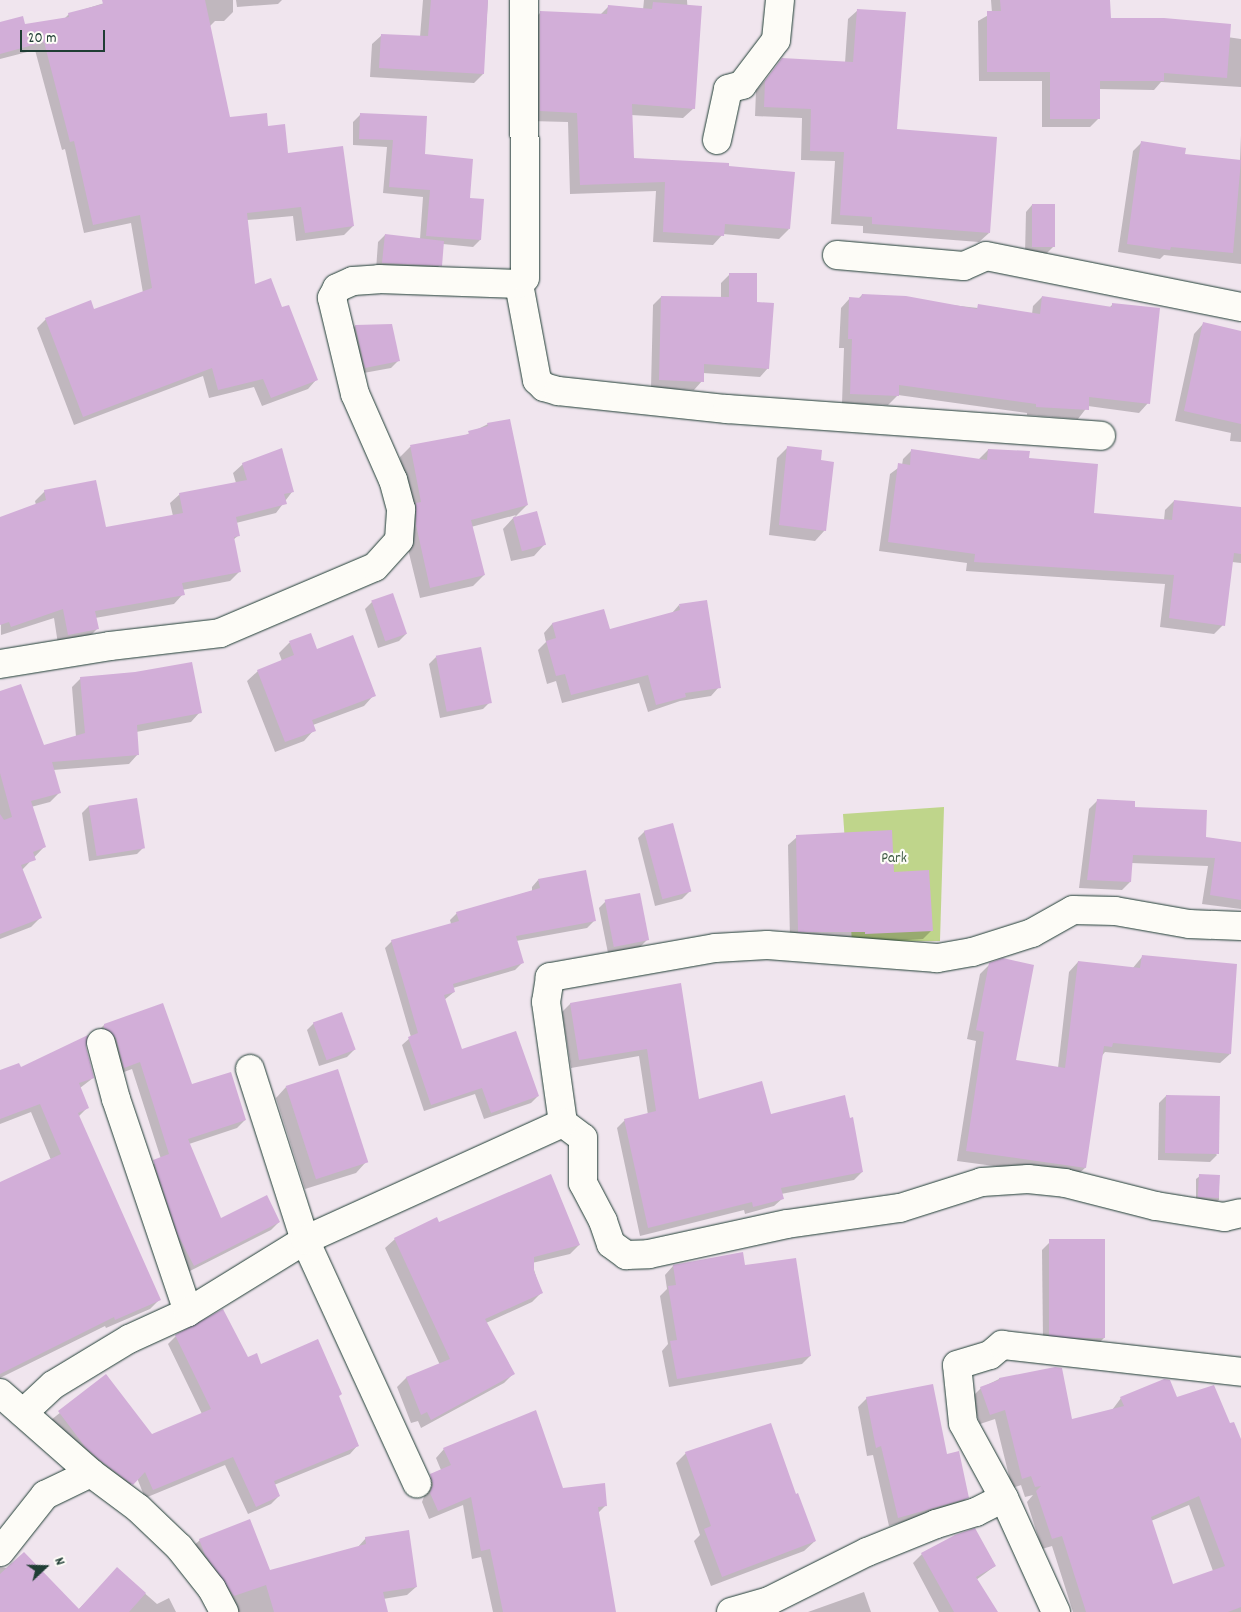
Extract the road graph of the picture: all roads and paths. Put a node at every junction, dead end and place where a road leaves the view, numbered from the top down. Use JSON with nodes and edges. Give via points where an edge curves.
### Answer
{"nodes":[{"id":1,"x":524,"y":0,"type":"edge"},
{"id":2,"x":780,"y":0,"type":"edge"},
{"id":3,"x":717,"y":140,"type":"dead end"},
{"id":4,"x":837,"y":255,"type":"dead end"},
{"id":5,"x":519,"y":284,"type":"junction"},
{"id":6,"x":1241,"y":307,"type":"edge"},
{"id":7,"x":1101,"y":436,"type":"dead end"},
{"id":8,"x":0,"y":664,"type":"edge"},
{"id":9,"x":1241,"y":926,"type":"edge"},
{"id":10,"x":101,"y":1043,"type":"dead end"},
{"id":11,"x":250,"y":1068,"type":"dead end"},
{"id":12,"x":563,"y":1123,"type":"junction"},
{"id":13,"x":1241,"y":1213,"type":"edge"},
{"id":14,"x":305,"y":1240,"type":"junction"},
{"id":15,"x":188,"y":1312,"type":"junction"},
{"id":16,"x":1241,"y":1372,"type":"edge"},
{"id":17,"x":0,"y":1393,"type":"edge"},
{"id":18,"x":24,"y":1413,"type":"junction"},
{"id":19,"x":91,"y":1473,"type":"junction"},
{"id":20,"x":417,"y":1484,"type":"dead end"},
{"id":21,"x":1004,"y":1498,"type":"junction"},
{"id":22,"x":0,"y":1552,"type":"edge"},
{"id":23,"x":224,"y":1612,"type":"edge"},
{"id":24,"x":731,"y":1612,"type":"edge"},
{"id":25,"x":1056,"y":1612,"type":"edge"}],
"edges":[{"from":1,"to":5,"type":"street","via":[[525,278]]},
{"from":2,"to":3,"type":"street","via":[[776,40],[742,85],[728,89]]},
{"from":4,"to":6,"type":"street","via":[[964,266],[986,256]]},
{"from":5,"to":7,"type":"street","via":[[537,380],[544,387],[558,391],[727,409]]},
{"from":5,"to":8,"type":"street","via":[[379,279],[353,281],[338,288],[332,298],[355,394],[393,480],[402,509],[399,540],[374,567],[220,633]]},
{"from":9,"to":12,"type":"street","via":[[1189,924],[1115,912],[1073,910],[1032,933],[972,952],[938,958],[767,945],[650,958],[550,977],[546,1002]]},
{"from":10,"to":15,"type":"street","via":[[116,1099]]},
{"from":11,"to":14,"type":"street"},
{"from":12,"to":13,"type":"street","via":[[583,1138],[583,1183],[603,1220],[611,1244],[626,1255],[649,1254],[787,1224],[900,1208],[982,1182],[1028,1178],[1065,1183],[1156,1206],[1224,1217]]},
{"from":12,"to":14,"type":"street"},
{"from":14,"to":15,"type":"street"},
{"from":14,"to":20,"type":"street"},
{"from":15,"to":18,"type":"street","via":[[129,1339],[53,1385]]},
{"from":16,"to":21,"type":"street","via":[[1002,1345],[990,1355],[957,1365],[963,1422]]},
{"from":17,"to":18,"type":"street"},
{"from":18,"to":19,"type":"street"},
{"from":19,"to":22,"type":"street","via":[[45,1495]]},
{"from":19,"to":23,"type":"street","via":[[138,1508],[179,1547],[212,1589]]},
{"from":21,"to":24,"type":"street","via":[[976,1512],[936,1524],[867,1552],[769,1601]]},
{"from":21,"to":25,"type":"street"}]}
